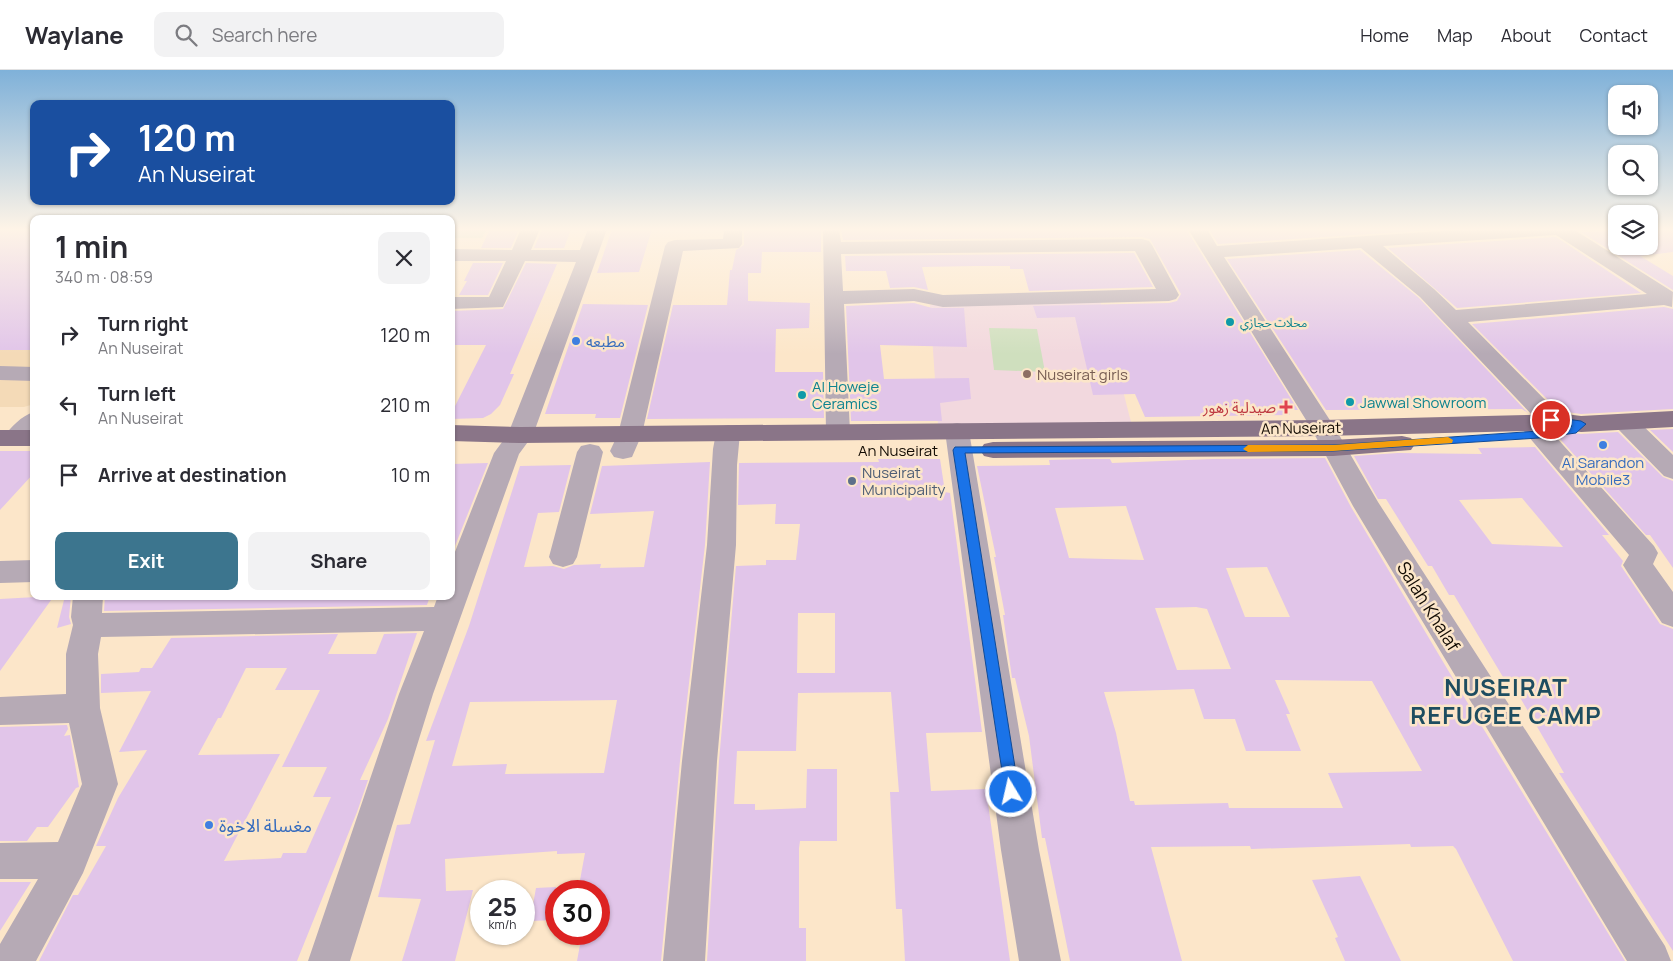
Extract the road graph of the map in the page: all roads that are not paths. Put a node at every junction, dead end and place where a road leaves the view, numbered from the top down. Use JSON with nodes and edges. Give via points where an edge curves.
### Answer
{"nodes":[{"id":1,"x":511,"y":271,"type":"edge"},
{"id":2,"x":573,"y":271,"type":"edge"},
{"id":3,"x":669,"y":271,"type":"edge"},
{"id":4,"x":832,"y":271,"type":"edge"},
{"id":5,"x":1156,"y":271,"type":"edge"},
{"id":6,"x":1223,"y":271,"type":"edge"},
{"id":7,"x":1402,"y":271,"type":"edge"},
{"id":8,"x":1624,"y":271,"type":"edge"},
{"id":9,"x":833,"y":298,"type":"junction"},
{"id":10,"x":1671,"y":300,"type":"edge"},
{"id":11,"x":455,"y":303,"type":"edge"},
{"id":12,"x":1452,"y":318,"type":"junction"},
{"id":13,"x":0,"y":373,"type":"edge"},
{"id":14,"x":30,"y":374,"type":"edge"},
{"id":15,"x":1673,"y":419,"type":"edge"},
{"id":16,"x":1625,"y":422,"type":"junction"},
{"id":17,"x":1540,"y":426,"type":"junction"},
{"id":18,"x":838,"y":432,"type":"junction"},
{"id":19,"x":455,"y":434,"type":"edge"},
{"id":20,"x":1328,"y":438,"type":"junction"},
{"id":21,"x":958,"y":440,"type":"junction"},
{"id":22,"x":509,"y":441,"type":"junction"},
{"id":23,"x":726,"y":442,"type":"junction"},
{"id":24,"x":626,"y":443,"type":"junction"},
{"id":25,"x":455,"y":448,"type":"edge"},
{"id":26,"x":590,"y":452,"type":"junction"},
{"id":27,"x":1673,"y":470,"type":"edge"},
{"id":28,"x":563,"y":557,"type":"dead end"},
{"id":29,"x":30,"y":571,"type":"edge"},
{"id":30,"x":0,"y":572,"type":"edge"},
{"id":31,"x":455,"y":587,"type":"edge"},
{"id":32,"x":450,"y":600,"type":"edge"},
{"id":33,"x":88,"y":610,"type":"edge"},
{"id":34,"x":1673,"y":615,"type":"edge"},
{"id":35,"x":443,"y":619,"type":"junction"},
{"id":36,"x":83,"y":708,"type":"junction"},
{"id":37,"x":0,"y":711,"type":"edge"},
{"id":38,"x":70,"y":860,"type":"junction"},
{"id":39,"x":0,"y":861,"type":"edge"},
{"id":40,"x":13,"y":961,"type":"edge"},
{"id":41,"x":329,"y":961,"type":"edge"},
{"id":42,"x":684,"y":961,"type":"edge"},
{"id":43,"x":1040,"y":961,"type":"edge"},
{"id":44,"x":1650,"y":961,"type":"edge"}],
"edges":[{"from":1,"to":11,"type":"street","via":[[496,304]]},
{"from":2,"to":22,"type":"street"},
{"from":3,"to":24,"type":"street"},
{"from":4,"to":9,"type":"street"},
{"from":5,"to":9,"type":"street","via":[[1169,295],[943,301],[914,295]]},
{"from":6,"to":20,"type":"street","name":"Salah Khalaf"},
{"from":7,"to":12,"type":"street"},
{"from":8,"to":10,"type":"street"},
{"from":9,"to":18,"type":"street"},
{"from":10,"to":12,"type":"street"},
{"from":12,"to":17,"type":"street"},
{"from":13,"to":14,"type":"street"},
{"from":15,"to":16,"type":"main road","name":"An Nuseirat"},
{"from":16,"to":17,"type":"main road","name":"An Nuseirat","via":[[1581,424],[1572,430]]},
{"from":16,"to":27,"type":"street"},
{"from":17,"to":20,"type":"main road","name":"An Nuseirat"},
{"from":17,"to":34,"type":"street","via":[[1644,553],[1638,565]]},
{"from":18,"to":21,"type":"main road","name":"An Nuseirat"},
{"from":18,"to":23,"type":"main road","name":"An Nuseirat"},
{"from":19,"to":22,"type":"main road","name":"An Nuseirat"},
{"from":20,"to":21,"type":"main road","name":"An Nuseirat"},
{"from":20,"to":44,"type":"street","name":"Salah Khalaf"},
{"from":21,"to":23,"type":"main road","name":"An Nuseirat"},
{"from":21,"to":43,"type":"street"},
{"from":22,"to":24,"type":"main road","name":"An Nuseirat"},
{"from":22,"to":25,"type":"main road","name":"An Nuseirat"},
{"from":22,"to":26,"type":"main road","name":"An Nuseirat"},
{"from":22,"to":31,"type":"street"},
{"from":23,"to":24,"type":"main road","name":"An Nuseirat"},
{"from":23,"to":42,"type":"street","via":[[720,559],[710,632]]},
{"from":24,"to":26,"type":"main road","name":"An Nuseirat"},
{"from":26,"to":28,"type":"street"},
{"from":29,"to":30,"type":"street"},
{"from":32,"to":35,"type":"street"},
{"from":33,"to":35,"type":"street","via":[[239,621]]},
{"from":33,"to":36,"type":"street","via":[[82,654]]},
{"from":35,"to":41,"type":"street"},
{"from":36,"to":37,"type":"street"},
{"from":36,"to":38,"type":"street","via":[[100,784]]},
{"from":38,"to":39,"type":"street"},
{"from":38,"to":40,"type":"street"}]}
